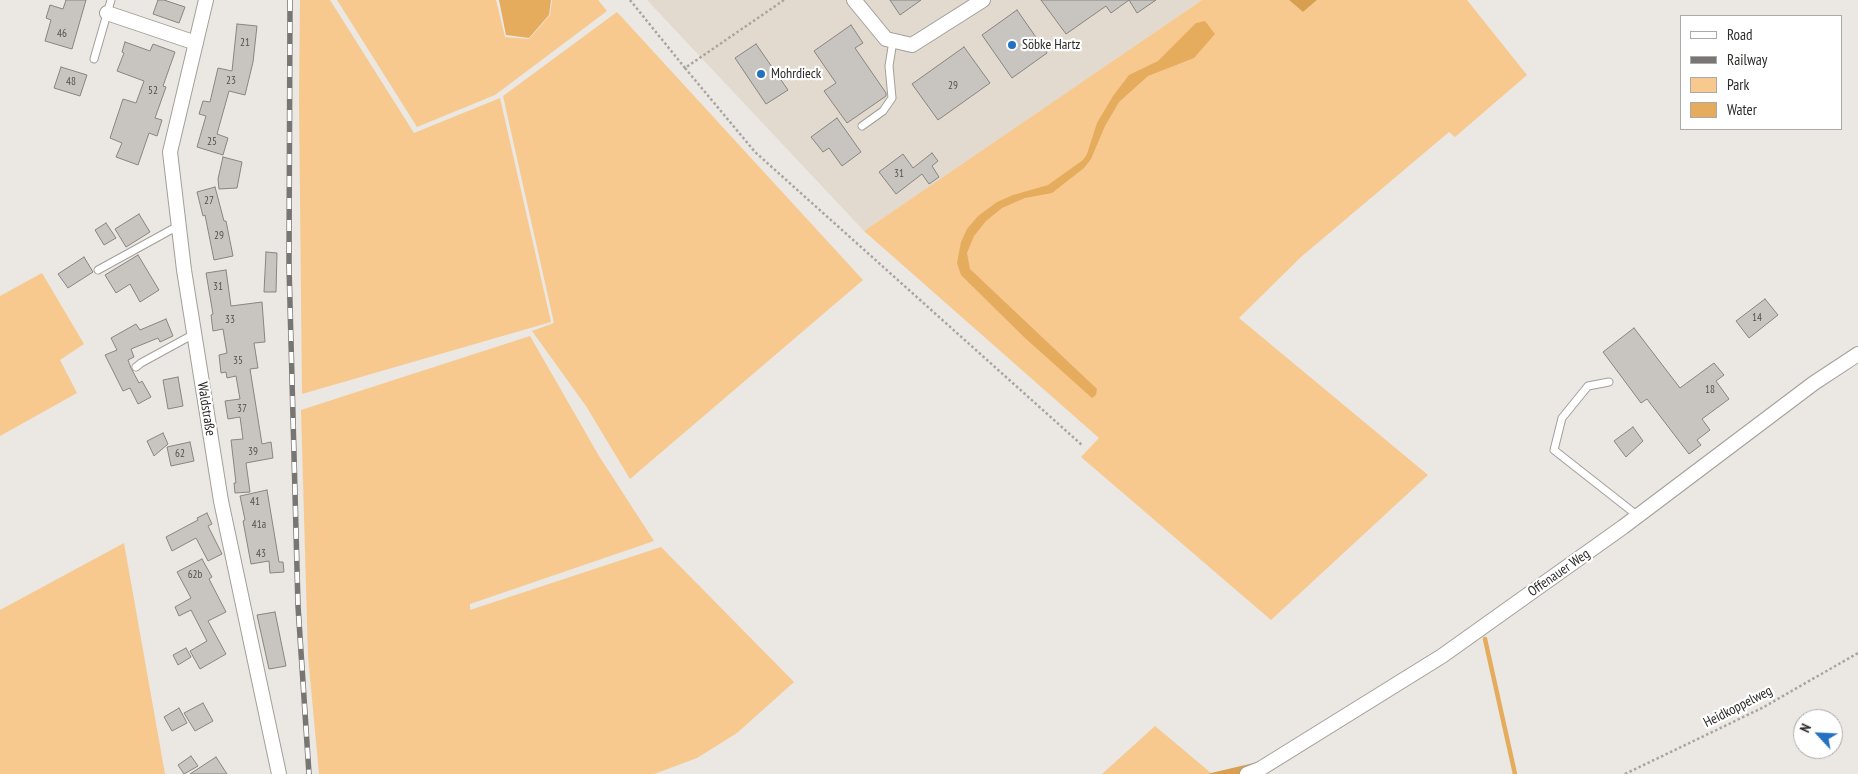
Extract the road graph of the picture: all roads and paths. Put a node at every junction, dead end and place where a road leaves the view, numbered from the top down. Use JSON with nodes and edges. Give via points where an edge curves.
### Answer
{"nodes":[{"id":1,"x":206,"y":0,"type":"edge"},
{"id":2,"x":630,"y":0,"type":"edge"},
{"id":3,"x":784,"y":0,"type":"edge"},
{"id":4,"x":854,"y":0,"type":"edge"},
{"id":5,"x":983,"y":0,"type":"edge"},
{"id":6,"x":109,"y":6,"type":"edge"},
{"id":7,"x":893,"y":40,"type":"junction"},
{"id":8,"x":196,"y":43,"type":"junction"},
{"id":9,"x":94,"y":59,"type":"dead end"},
{"id":10,"x":685,"y":68,"type":"junction"},
{"id":11,"x":862,"y":126,"type":"dead end"},
{"id":12,"x":178,"y":226,"type":"junction"},
{"id":13,"x":98,"y":270,"type":"dead end"},
{"id":14,"x":194,"y":334,"type":"junction"},
{"id":15,"x":1858,"y":354,"type":"edge"},
{"id":16,"x":136,"y":367,"type":"dead end"},
{"id":17,"x":1609,"y":382,"type":"dead end"},
{"id":18,"x":1083,"y":446,"type":"dead end"},
{"id":19,"x":1638,"y":516,"type":"junction"},
{"id":20,"x":1858,"y":653,"type":"edge"},
{"id":21,"x":279,"y":774,"type":"edge"},
{"id":22,"x":1247,"y":774,"type":"edge"},
{"id":23,"x":1625,"y":774,"type":"edge"}],
"edges":[{"from":1,"to":8,"type":"street","name":"Waldstraße"},
{"from":2,"to":10,"type":"path"},
{"from":3,"to":10,"type":"path"},
{"from":4,"to":7,"type":"street","via":[[886,39]]},
{"from":5,"to":7,"type":"street","via":[[912,45]]},
{"from":6,"to":8,"type":"street"},
{"from":6,"to":9,"type":"lane"},
{"from":7,"to":11,"type":"lane","via":[[889,66],[892,98],[883,111]]},
{"from":8,"to":12,"type":"street","name":"Waldstraße","via":[[170,152]]},
{"from":10,"to":18,"type":"path","via":[[755,152]]},
{"from":12,"to":13,"type":"lane"},
{"from":12,"to":14,"type":"street","name":"Waldstraße"},
{"from":14,"to":16,"type":"lane"},
{"from":14,"to":21,"type":"street","name":"Waldstraße","via":[[221,501]]},
{"from":15,"to":19,"type":"street","name":"Offenauer Weg","via":[[1814,383]]},
{"from":17,"to":19,"type":"lane","via":[[1588,386],[1562,418],[1554,450]]},
{"from":19,"to":22,"type":"street","name":"Offenauer Weg","via":[[1442,656]]},
{"from":20,"to":23,"type":"path","name":"Heidkoppelweg","via":[[1762,708]]}]}
